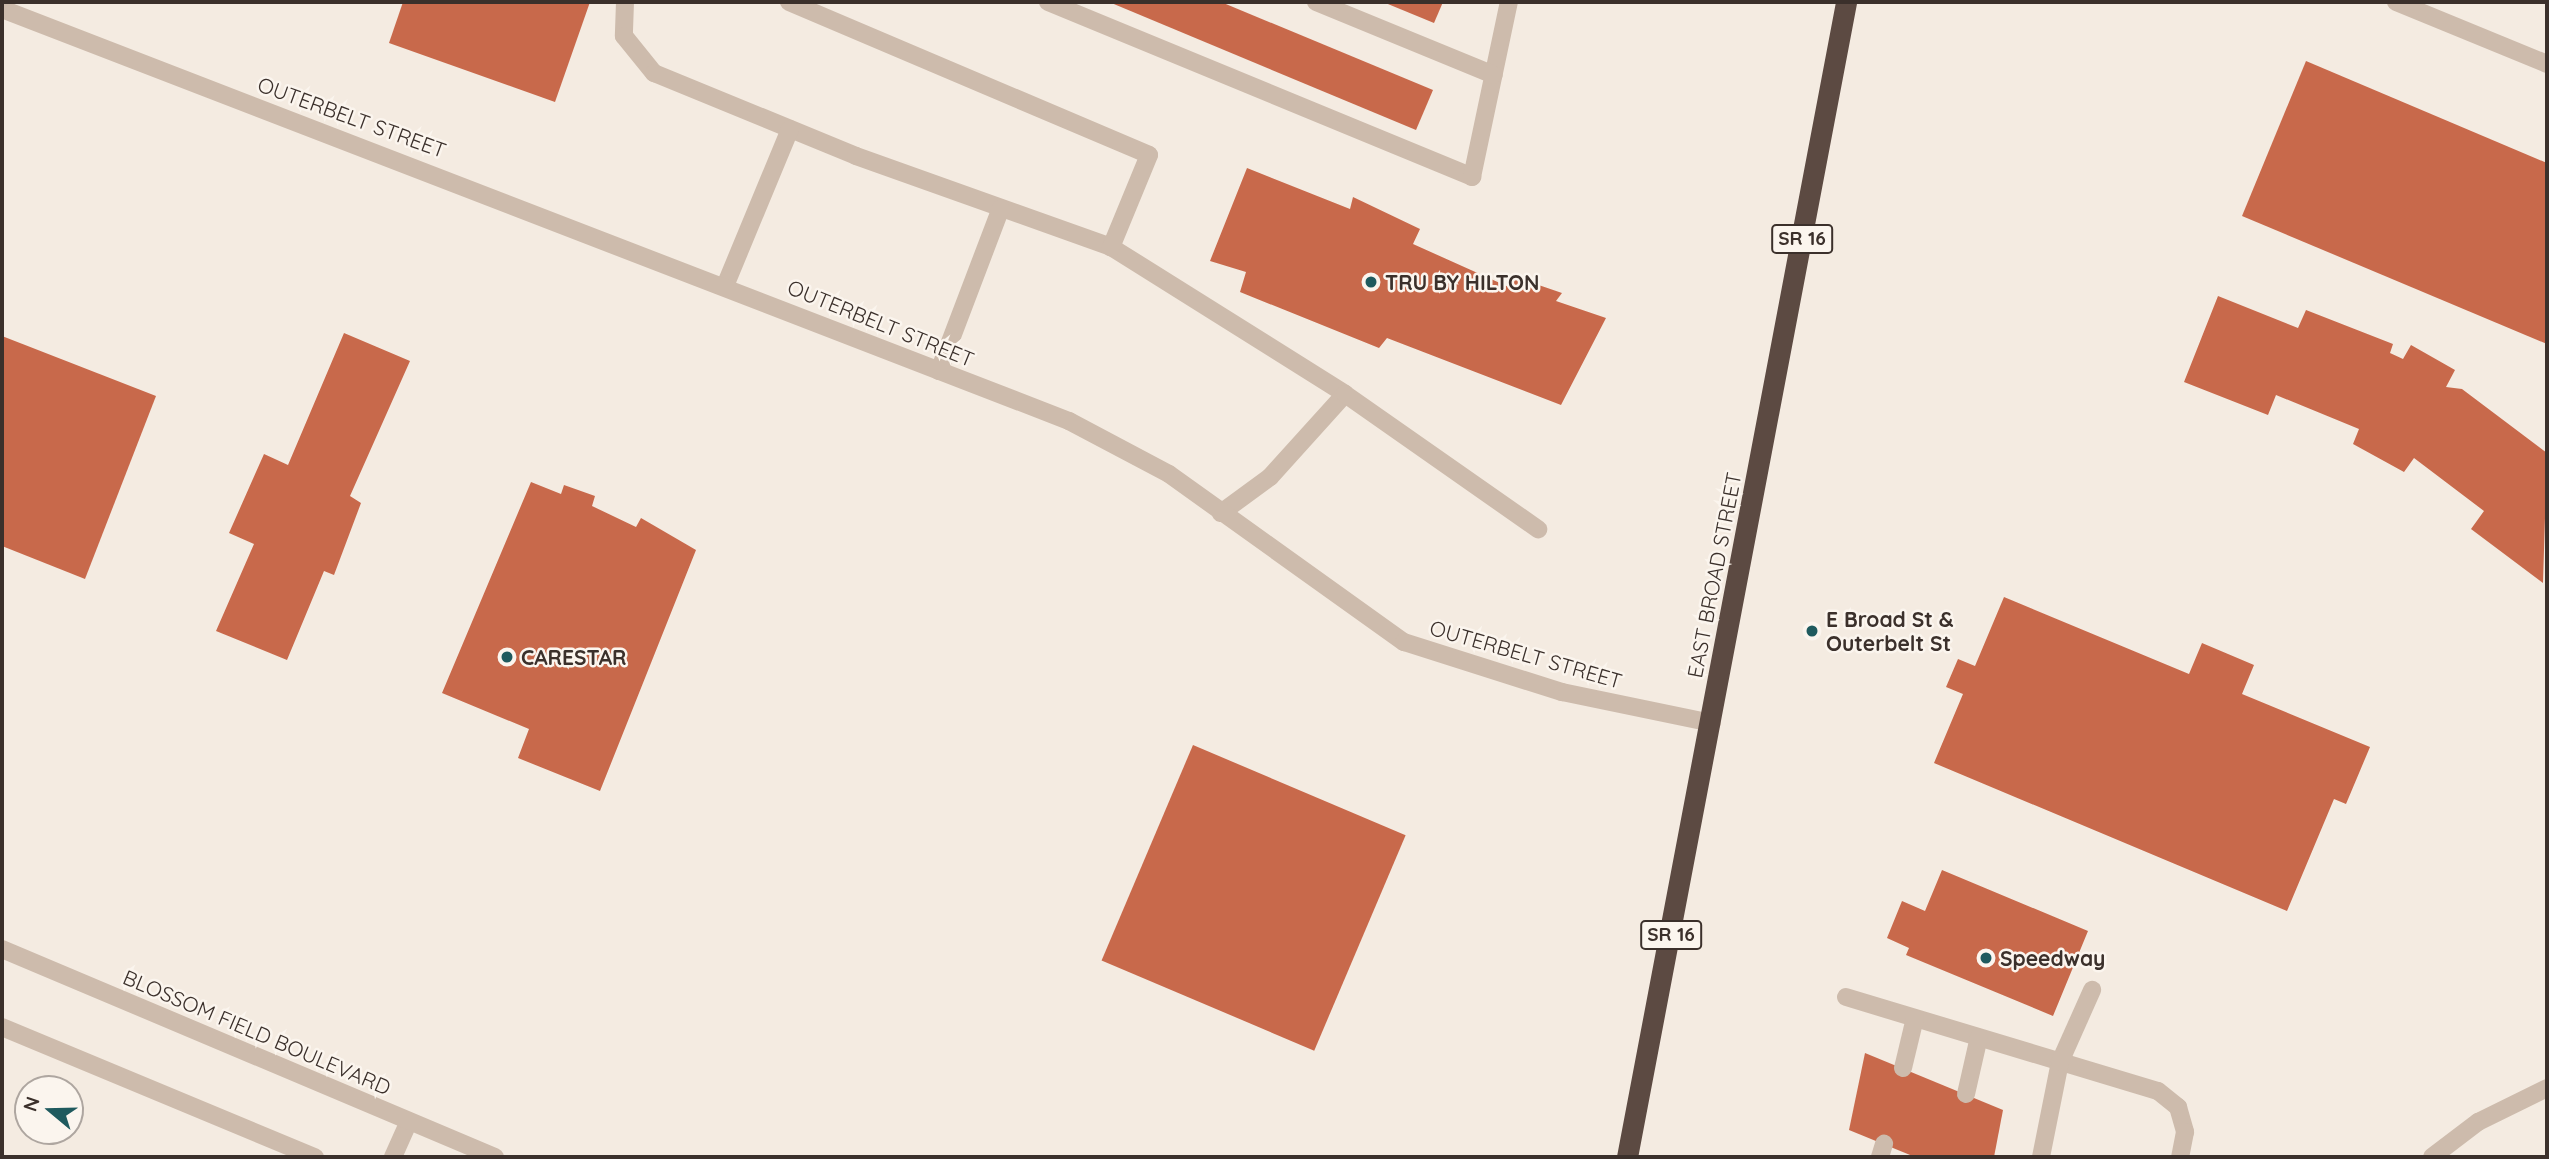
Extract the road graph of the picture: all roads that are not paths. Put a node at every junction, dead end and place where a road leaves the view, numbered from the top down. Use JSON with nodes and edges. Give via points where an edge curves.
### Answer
{"nodes":[{"id":1,"x":625,"y":2,"type":"edge"},
{"id":2,"x":789,"y":2,"type":"edge"},
{"id":3,"x":1048,"y":2,"type":"edge"},
{"id":4,"x":1316,"y":2,"type":"edge"},
{"id":5,"x":1509,"y":2,"type":"edge"},
{"id":6,"x":1846,"y":2,"type":"edge"},
{"id":7,"x":2396,"y":2,"type":"edge"},
{"id":8,"x":2,"y":9,"type":"edge"},
{"id":9,"x":2547,"y":64,"type":"edge"},
{"id":10,"x":1494,"y":75,"type":"junction"},
{"id":11,"x":790,"y":129,"type":"junction"},
{"id":12,"x":1001,"y":208,"type":"junction"},
{"id":13,"x":1111,"y":247,"type":"junction"},
{"id":14,"x":725,"y":286,"type":"junction"},
{"id":15,"x":939,"y":372,"type":"junction"},
{"id":16,"x":1345,"y":394,"type":"junction"},
{"id":17,"x":1221,"y":513,"type":"junction"},
{"id":18,"x":1538,"y":529,"type":"dead end"},
{"id":19,"x":1712,"y":723,"type":"junction"},
{"id":20,"x":2,"y":949,"type":"edge"},
{"id":21,"x":2092,"y":990,"type":"dead end"},
{"id":22,"x":1846,"y":997,"type":"dead end"},
{"id":23,"x":1915,"y":1018,"type":"junction"},
{"id":24,"x":2,"y":1027,"type":"edge"},
{"id":25,"x":1979,"y":1037,"type":"junction"},
{"id":26,"x":2060,"y":1062,"type":"junction"},
{"id":27,"x":1903,"y":1068,"type":"dead end"},
{"id":28,"x":2547,"y":1088,"type":"edge"},
{"id":29,"x":1966,"y":1094,"type":"dead end"},
{"id":30,"x":409,"y":1121,"type":"junction"},
{"id":31,"x":315,"y":1157,"type":"edge"},
{"id":32,"x":393,"y":1157,"type":"edge"},
{"id":33,"x":495,"y":1157,"type":"edge"},
{"id":34,"x":1627,"y":1157,"type":"edge"},
{"id":35,"x":2041,"y":1157,"type":"edge"},
{"id":36,"x":2180,"y":1157,"type":"edge"},
{"id":37,"x":2432,"y":1157,"type":"edge"}],
"edges":[{"from":1,"to":11,"type":"street","via":[[624,36],[640,63]]},
{"from":2,"to":13,"type":"street","via":[[1149,155]]},
{"from":3,"to":10,"type":"street","via":[[1472,177]]},
{"from":4,"to":10,"type":"street"},
{"from":5,"to":10,"type":"street"},
{"from":6,"to":19,"type":"highway","name":"EAST BROAD STREET","number":"SR 16"},
{"from":7,"to":9,"type":"street"},
{"from":8,"to":14,"type":"street","name":"OUTERBELT STREET"},
{"from":11,"to":12,"type":"street"},
{"from":11,"to":14,"type":"street"},
{"from":12,"to":13,"type":"street"},
{"from":12,"to":15,"type":"street"},
{"from":13,"to":16,"type":"street"},
{"from":14,"to":15,"type":"street","name":"OUTERBELT STREET"},
{"from":15,"to":17,"type":"street","name":"OUTERBELT STREET","via":[[1122,445]]},
{"from":16,"to":17,"type":"street","via":[[1270,477]]},
{"from":16,"to":18,"type":"street"},
{"from":17,"to":19,"type":"street","name":"OUTERBELT STREET","via":[[1404,642],[1562,692]]},
{"from":19,"to":34,"type":"highway","name":"EAST BROAD STREET","number":"SR 16"},
{"from":20,"to":30,"type":"street","name":"BLOSSOM FIELD BOULEVARD"},
{"from":21,"to":26,"type":"street"},
{"from":22,"to":23,"type":"street"},
{"from":23,"to":25,"type":"street"},
{"from":23,"to":27,"type":"street"},
{"from":24,"to":31,"type":"street"},
{"from":25,"to":26,"type":"street"},
{"from":25,"to":29,"type":"street"},
{"from":26,"to":35,"type":"street"},
{"from":26,"to":36,"type":"street","via":[[2168,1099],[2178,1107],[2185,1132]]},
{"from":28,"to":37,"type":"street","via":[[2478,1122]]},
{"from":30,"to":32,"type":"street"},
{"from":30,"to":33,"type":"street","name":"BLOSSOM FIELD BOULEVARD"}]}
